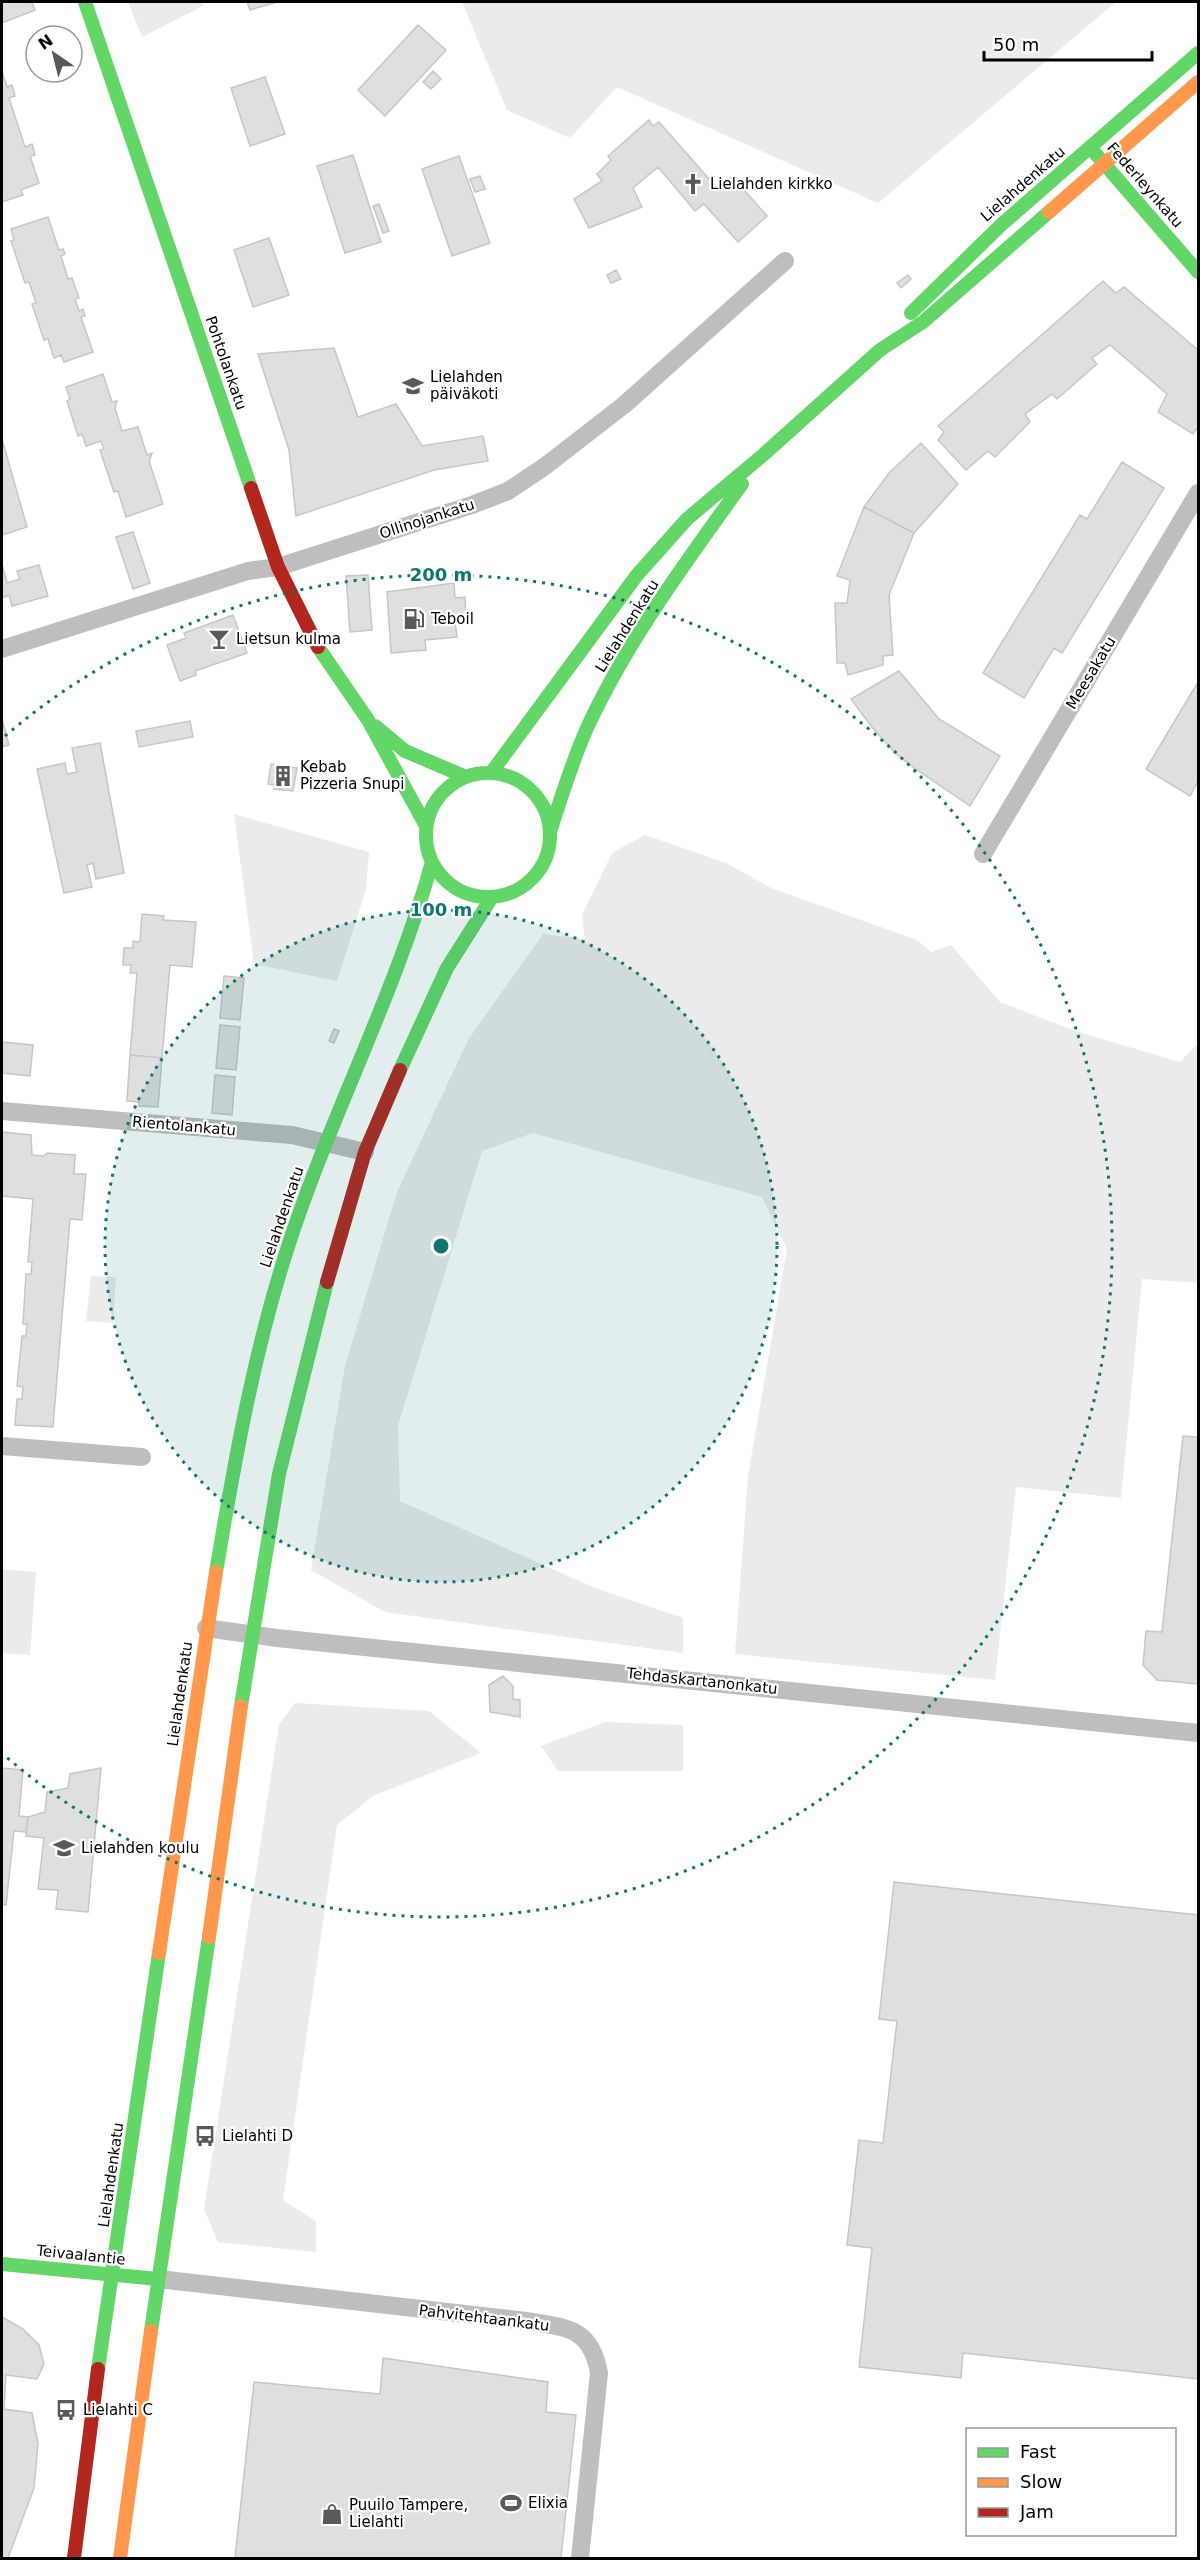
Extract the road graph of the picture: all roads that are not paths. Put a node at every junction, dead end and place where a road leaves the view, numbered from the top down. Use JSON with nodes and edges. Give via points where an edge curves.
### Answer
{"nodes":[{"id":1,"x":85,"y":2,"type":"edge"},
{"id":2,"x":1198,"y":53,"type":"edge"},
{"id":3,"x":1198,"y":82,"type":"edge"},
{"id":4,"x":1090,"y":148,"type":"junction"},
{"id":5,"x":1104,"y":164,"type":"junction"},
{"id":6,"x":785,"y":261,"type":"dead end"},
{"id":7,"x":1198,"y":272,"type":"edge"},
{"id":8,"x":880,"y":350,"type":"junction"},
{"id":9,"x":764,"y":455,"type":"junction"},
{"id":10,"x":1198,"y":493,"type":"edge"},
{"id":11,"x":278,"y":567,"type":"junction"},
{"id":12,"x":2,"y":649,"type":"edge"},
{"id":13,"x":368,"y":720,"type":"junction"},
{"id":14,"x":490,"y":773,"type":"junction"},
{"id":15,"x":466,"y":777,"type":"junction"},
{"id":16,"x":426,"y":826,"type":"junction"},
{"id":17,"x":550,"y":832,"type":"junction"},
{"id":18,"x":983,"y":854,"type":"dead end"},
{"id":19,"x":432,"y":862,"type":"junction"},
{"id":20,"x":492,"y":897,"type":"junction"},
{"id":21,"x":2,"y":1111,"type":"edge"},
{"id":22,"x":325,"y":1145,"type":"junction"},
{"id":23,"x":365,"y":1152,"type":"junction"},
{"id":24,"x":2,"y":1446,"type":"edge"},
{"id":25,"x":142,"y":1457,"type":"dead end"},
{"id":26,"x":206,"y":1628,"type":"junction"},
{"id":27,"x":252,"y":1635,"type":"junction"},
{"id":28,"x":1198,"y":1733,"type":"edge"},
{"id":29,"x":2,"y":2264,"type":"edge"},
{"id":30,"x":113,"y":2274,"type":"junction"},
{"id":31,"x":158,"y":2279,"type":"junction"},
{"id":32,"x":74,"y":2559,"type":"edge"},
{"id":33,"x":120,"y":2559,"type":"edge"},
{"id":34,"x":580,"y":2559,"type":"edge"}],
"edges":[{"from":1,"to":11,"type":"main road","name":"Pohtolankatu"},
{"from":2,"to":4,"type":"main road","name":"Lielahdenkatu"},
{"from":3,"to":5,"type":"main road","name":"Lielahdenkatu"},
{"from":4,"to":5,"type":"main road","name":"Federleynkatu"},
{"from":4,"to":8,"type":"main road","name":"Lielahdenkatu","via":[[1001,225],[914,309]]},
{"from":5,"to":7,"type":"main road","name":"Federleynkatu"},
{"from":5,"to":8,"type":"main road","name":"Lielahdenkatu","via":[[923,322]]},
{"from":6,"to":11,"type":"street","name":"Ollinojankatu","via":[[624,405],[508,491]]},
{"from":8,"to":9,"type":"main road","name":"Lielahdenkatu"},
{"from":9,"to":14,"type":"main road","name":"Lielahdenkatu","via":[[687,519],[638,575]]},
{"from":9,"to":17,"type":"main road","name":"Lielahdenkatu","via":[[679,574],[599,704],[571,767]]},
{"from":10,"to":18,"type":"street","name":"Meesakatu"},
{"from":11,"to":12,"type":"street","name":"Ollinojankatu","via":[[248,571]]},
{"from":11,"to":13,"type":"main road","name":"Pohtolankatu","via":[[320,651]]},
{"from":13,"to":15,"type":"main road","name":"Pohtolankatu","via":[[405,751]]},
{"from":13,"to":16,"type":"main road","name":"Pohtolankatu"},
{"from":14,"to":15,"type":"main road"},
{"from":14,"to":17,"type":"main road","via":[[516,780],[536,796]]},
{"from":15,"to":16,"type":"main road","via":[[439,796]]},
{"from":16,"to":19,"type":"main road","via":[[427,851]]},
{"from":17,"to":20,"type":"main road","via":[[547,854],[536,874],[520,888]]},
{"from":19,"to":20,"type":"main road","via":[[455,888]]},
{"from":19,"to":22,"type":"main road","name":"Lielahdenkatu","via":[[418,912]]},
{"from":20,"to":23,"type":"main road","via":[[430,1001]]},
{"from":21,"to":22,"type":"street","name":"Rientolankatu","via":[[292,1136]]},
{"from":22,"to":23,"type":"street","name":"Rientolankatu"},
{"from":22,"to":26,"type":"main road","name":"Lielahdenkatu","via":[[286,1253],[263,1337],[234,1465]]},
{"from":23,"to":27,"type":"main road","via":[[299,1388],[279,1474]]},
{"from":24,"to":25,"type":"street"},
{"from":26,"to":27,"type":"street","name":"Tehdaskartanonkatu"},
{"from":26,"to":30,"type":"main road","name":"Lielahdenkatu"},
{"from":27,"to":28,"type":"street","name":"Tehdaskartanonkatu"},
{"from":27,"to":31,"type":"main road"},
{"from":29,"to":30,"type":"main road","name":"Teivaalantie"},
{"from":30,"to":31,"type":"main road","name":"Teivaalantie"},
{"from":30,"to":32,"type":"main road","name":"Lielahdenkatu"},
{"from":31,"to":33,"type":"main road"},
{"from":31,"to":34,"type":"street","name":"Pahvitehtaankatu","via":[[527,2321],[579,2333],[596,2352],[599,2373]]}]}
